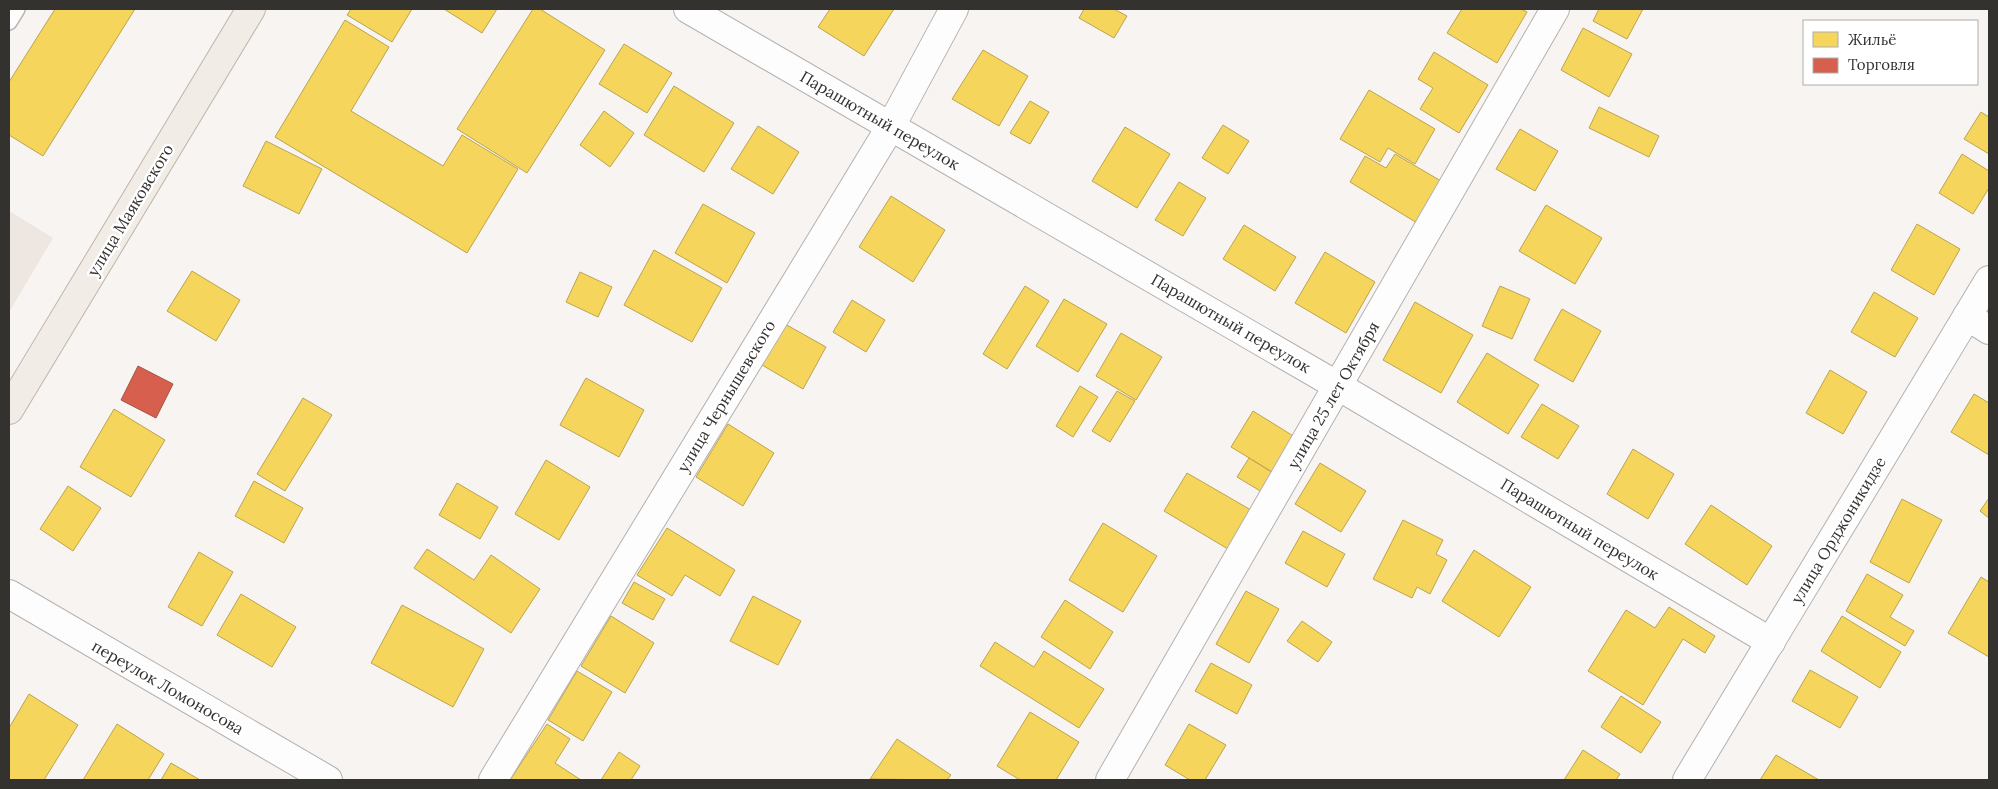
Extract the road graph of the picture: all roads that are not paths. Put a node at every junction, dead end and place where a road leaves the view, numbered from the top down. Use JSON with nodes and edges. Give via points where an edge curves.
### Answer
{"nodes":[{"id":1,"x":17,"y":9,"type":"edge"},
{"id":2,"x":251,"y":9,"type":"edge"},
{"id":3,"x":688,"y":9,"type":"edge"},
{"id":4,"x":954,"y":9,"type":"edge"},
{"id":5,"x":1555,"y":9,"type":"edge"},
{"id":6,"x":9,"y":22,"type":"edge"},
{"id":7,"x":891,"y":126,"type":"junction"},
{"id":8,"x":1989,"y":280,"type":"edge"},
{"id":9,"x":1978,"y":323,"type":"edge"},
{"id":10,"x":1338,"y":386,"type":"junction"},
{"id":11,"x":9,"y":410,"type":"edge"},
{"id":12,"x":9,"y":594,"type":"edge"},
{"id":13,"x":1771,"y":642,"type":"junction"},
{"id":14,"x":328,"y":780,"type":"edge"},
{"id":15,"x":493,"y":780,"type":"edge"},
{"id":16,"x":1110,"y":780,"type":"edge"},
{"id":17,"x":1687,"y":780,"type":"edge"}],
"edges":[{"from":1,"to":6,"type":"lane"},
{"from":2,"to":11,"type":"main road","name":"улица Маяковского"},
{"from":3,"to":7,"type":"street","name":"Парашютный переулок"},
{"from":4,"to":7,"type":"street","name":"улица Чернышевского"},
{"from":5,"to":10,"type":"street","name":"улица 25 лет Октября"},
{"from":7,"to":10,"type":"street","name":"Парашютный переулок"},
{"from":7,"to":15,"type":"street","name":"улица Чернышевского"},
{"from":8,"to":9,"type":"street","name":"улица Орджоникидзе"},
{"from":9,"to":13,"type":"street","name":"улица Орджоникидзе"},
{"from":10,"to":13,"type":"street","name":"Парашютный переулок"},
{"from":10,"to":16,"type":"street","name":"улица 25 лет Октября"},
{"from":12,"to":14,"type":"street","name":"переулок Ломоносова"},
{"from":13,"to":17,"type":"street","name":"улица Орджоникидзе"}]}
